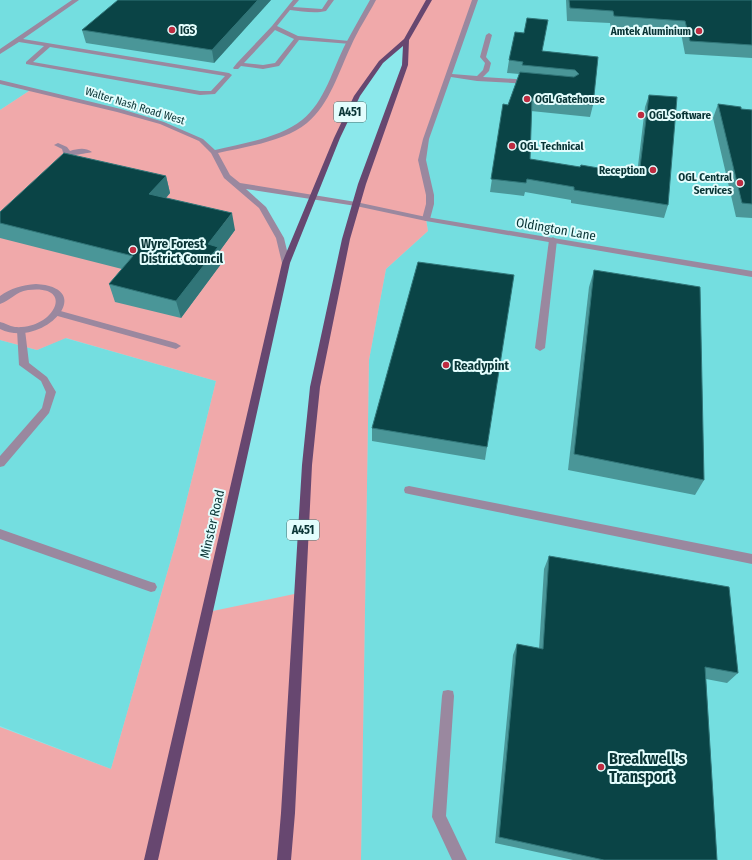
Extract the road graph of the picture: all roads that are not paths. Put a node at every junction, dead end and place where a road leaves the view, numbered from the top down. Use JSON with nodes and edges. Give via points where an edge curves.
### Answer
{"nodes":[{"id":1,"x":76,"y":0,"type":"edge"},
{"id":2,"x":296,"y":0,"type":"edge"},
{"id":3,"x":331,"y":0,"type":"edge"},
{"id":4,"x":373,"y":0,"type":"edge"},
{"id":5,"x":429,"y":0,"type":"edge"},
{"id":6,"x":475,"y":0,"type":"edge"},
{"id":7,"x":289,"y":8,"type":"junction"},
{"id":8,"x":274,"y":27,"type":"junction"},
{"id":9,"x":489,"y":35,"type":"dead end"},
{"id":10,"x":297,"y":38,"type":"junction"},
{"id":11,"x":18,"y":40,"type":"junction"},
{"id":12,"x":406,"y":40,"type":"junction"},
{"id":13,"x":349,"y":43,"type":"junction"},
{"id":14,"x":49,"y":45,"type":"junction"},
{"id":15,"x":0,"y":52,"type":"edge"},
{"id":16,"x":239,"y":64,"type":"junction"},
{"id":17,"x":229,"y":75,"type":"junction"},
{"id":18,"x":448,"y":75,"type":"junction"},
{"id":19,"x":477,"y":79,"type":"junction"},
{"id":20,"x":0,"y":82,"type":"edge"},
{"id":21,"x":536,"y":82,"type":"edge"},
{"id":22,"x":58,"y":145,"type":"dead end"},
{"id":23,"x":88,"y":152,"type":"dead end"},
{"id":24,"x":214,"y":152,"type":"junction"},
{"id":25,"x":237,"y":185,"type":"junction"},
{"id":26,"x":313,"y":197,"type":"junction"},
{"id":27,"x":356,"y":204,"type":"junction"},
{"id":28,"x":426,"y":219,"type":"junction"},
{"id":29,"x":552,"y":240,"type":"junction"},
{"id":30,"x":286,"y":263,"type":"junction"},
{"id":31,"x":752,"y":274,"type":"edge"},
{"id":32,"x":0,"y":302,"type":"edge"},
{"id":33,"x":57,"y":313,"type":"junction"},
{"id":34,"x":0,"y":325,"type":"edge"},
{"id":35,"x":21,"y":330,"type":"junction"},
{"id":36,"x":176,"y":346,"type":"dead end"},
{"id":37,"x":540,"y":348,"type":"dead end"},
{"id":38,"x":0,"y":463,"type":"edge"},
{"id":39,"x":409,"y":490,"type":"dead end"},
{"id":40,"x":0,"y":534,"type":"edge"},
{"id":41,"x":752,"y":559,"type":"edge"},
{"id":42,"x":151,"y":587,"type":"dead end"},
{"id":43,"x":448,"y":696,"type":"dead end"},
{"id":44,"x":151,"y":860,"type":"edge"},
{"id":45,"x":284,"y":860,"type":"edge"},
{"id":46,"x":460,"y":860,"type":"edge"}],
"edges":[{"from":1,"to":11,"type":"street"},
{"from":2,"to":7,"type":"street"},
{"from":3,"to":7,"type":"street","via":[[324,10]]},
{"from":4,"to":13,"type":"street"},
{"from":5,"to":12,"type":"main road","number":"A451"},
{"from":6,"to":18,"type":"street"},
{"from":7,"to":8,"type":"street"},
{"from":8,"to":10,"type":"street"},
{"from":8,"to":16,"type":"street"},
{"from":9,"to":19,"type":"street","via":[[483,57],[488,62],[486,71]]},
{"from":10,"to":13,"type":"street"},
{"from":10,"to":16,"type":"street","via":[[277,65],[263,67]]},
{"from":11,"to":14,"type":"street"},
{"from":11,"to":15,"type":"street"},
{"from":12,"to":26,"type":"main road","number":"A451","via":[[381,62],[357,96]]},
{"from":12,"to":27,"type":"main road","number":"A451","via":[[405,65]]},
{"from":13,"to":24,"type":"street","via":[[320,102],[305,122],[286,133]]},
{"from":14,"to":17,"type":"street"},
{"from":14,"to":17,"type":"street","via":[[28,62],[200,93],[213,93]]},
{"from":16,"to":17,"type":"street"},
{"from":18,"to":19,"type":"street"},
{"from":18,"to":28,"type":"street","via":[[426,140],[422,160],[430,195]]},
{"from":19,"to":21,"type":"street","via":[[500,78]]},
{"from":20,"to":24,"type":"street","name":"Walter Nash Road West","via":[[119,110],[162,123],[201,140]]},
{"from":22,"to":23,"type":"street","via":[[65,148],[64,157],[78,151]]},
{"from":24,"to":25,"type":"street","name":"Walter Nash Road West","via":[[228,176]]},
{"from":25,"to":26,"type":"street"},
{"from":25,"to":30,"type":"street","name":"Walter Nash Road West","via":[[262,207],[274,225]]},
{"from":26,"to":27,"type":"street","name":"Oldington Lane"},
{"from":26,"to":30,"type":"main road","name":"Minster Road","number":"A451"},
{"from":27,"to":28,"type":"street","name":"Oldington Lane"},
{"from":27,"to":45,"type":"main road","number":"A451","via":[[323,347],[310,426]]},
{"from":28,"to":29,"type":"street","name":"Oldington Lane"},
{"from":29,"to":31,"type":"street","name":"Oldington Lane"},
{"from":29,"to":37,"type":"street"},
{"from":30,"to":44,"type":"main road","name":"Minster Road","number":"A451"},
{"from":32,"to":33,"type":"street","via":[[16,291],[38,286],[48,288],[60,298]]},
{"from":33,"to":35,"type":"street","via":[[42,324]]},
{"from":33,"to":36,"type":"street"},
{"from":34,"to":35,"type":"street","via":[[11,330]]},
{"from":35,"to":38,"type":"street","via":[[24,365],[44,379],[51,392],[46,410]]},
{"from":39,"to":41,"type":"street"},
{"from":40,"to":42,"type":"street"},
{"from":43,"to":46,"type":"street","via":[[439,816]]}]}
